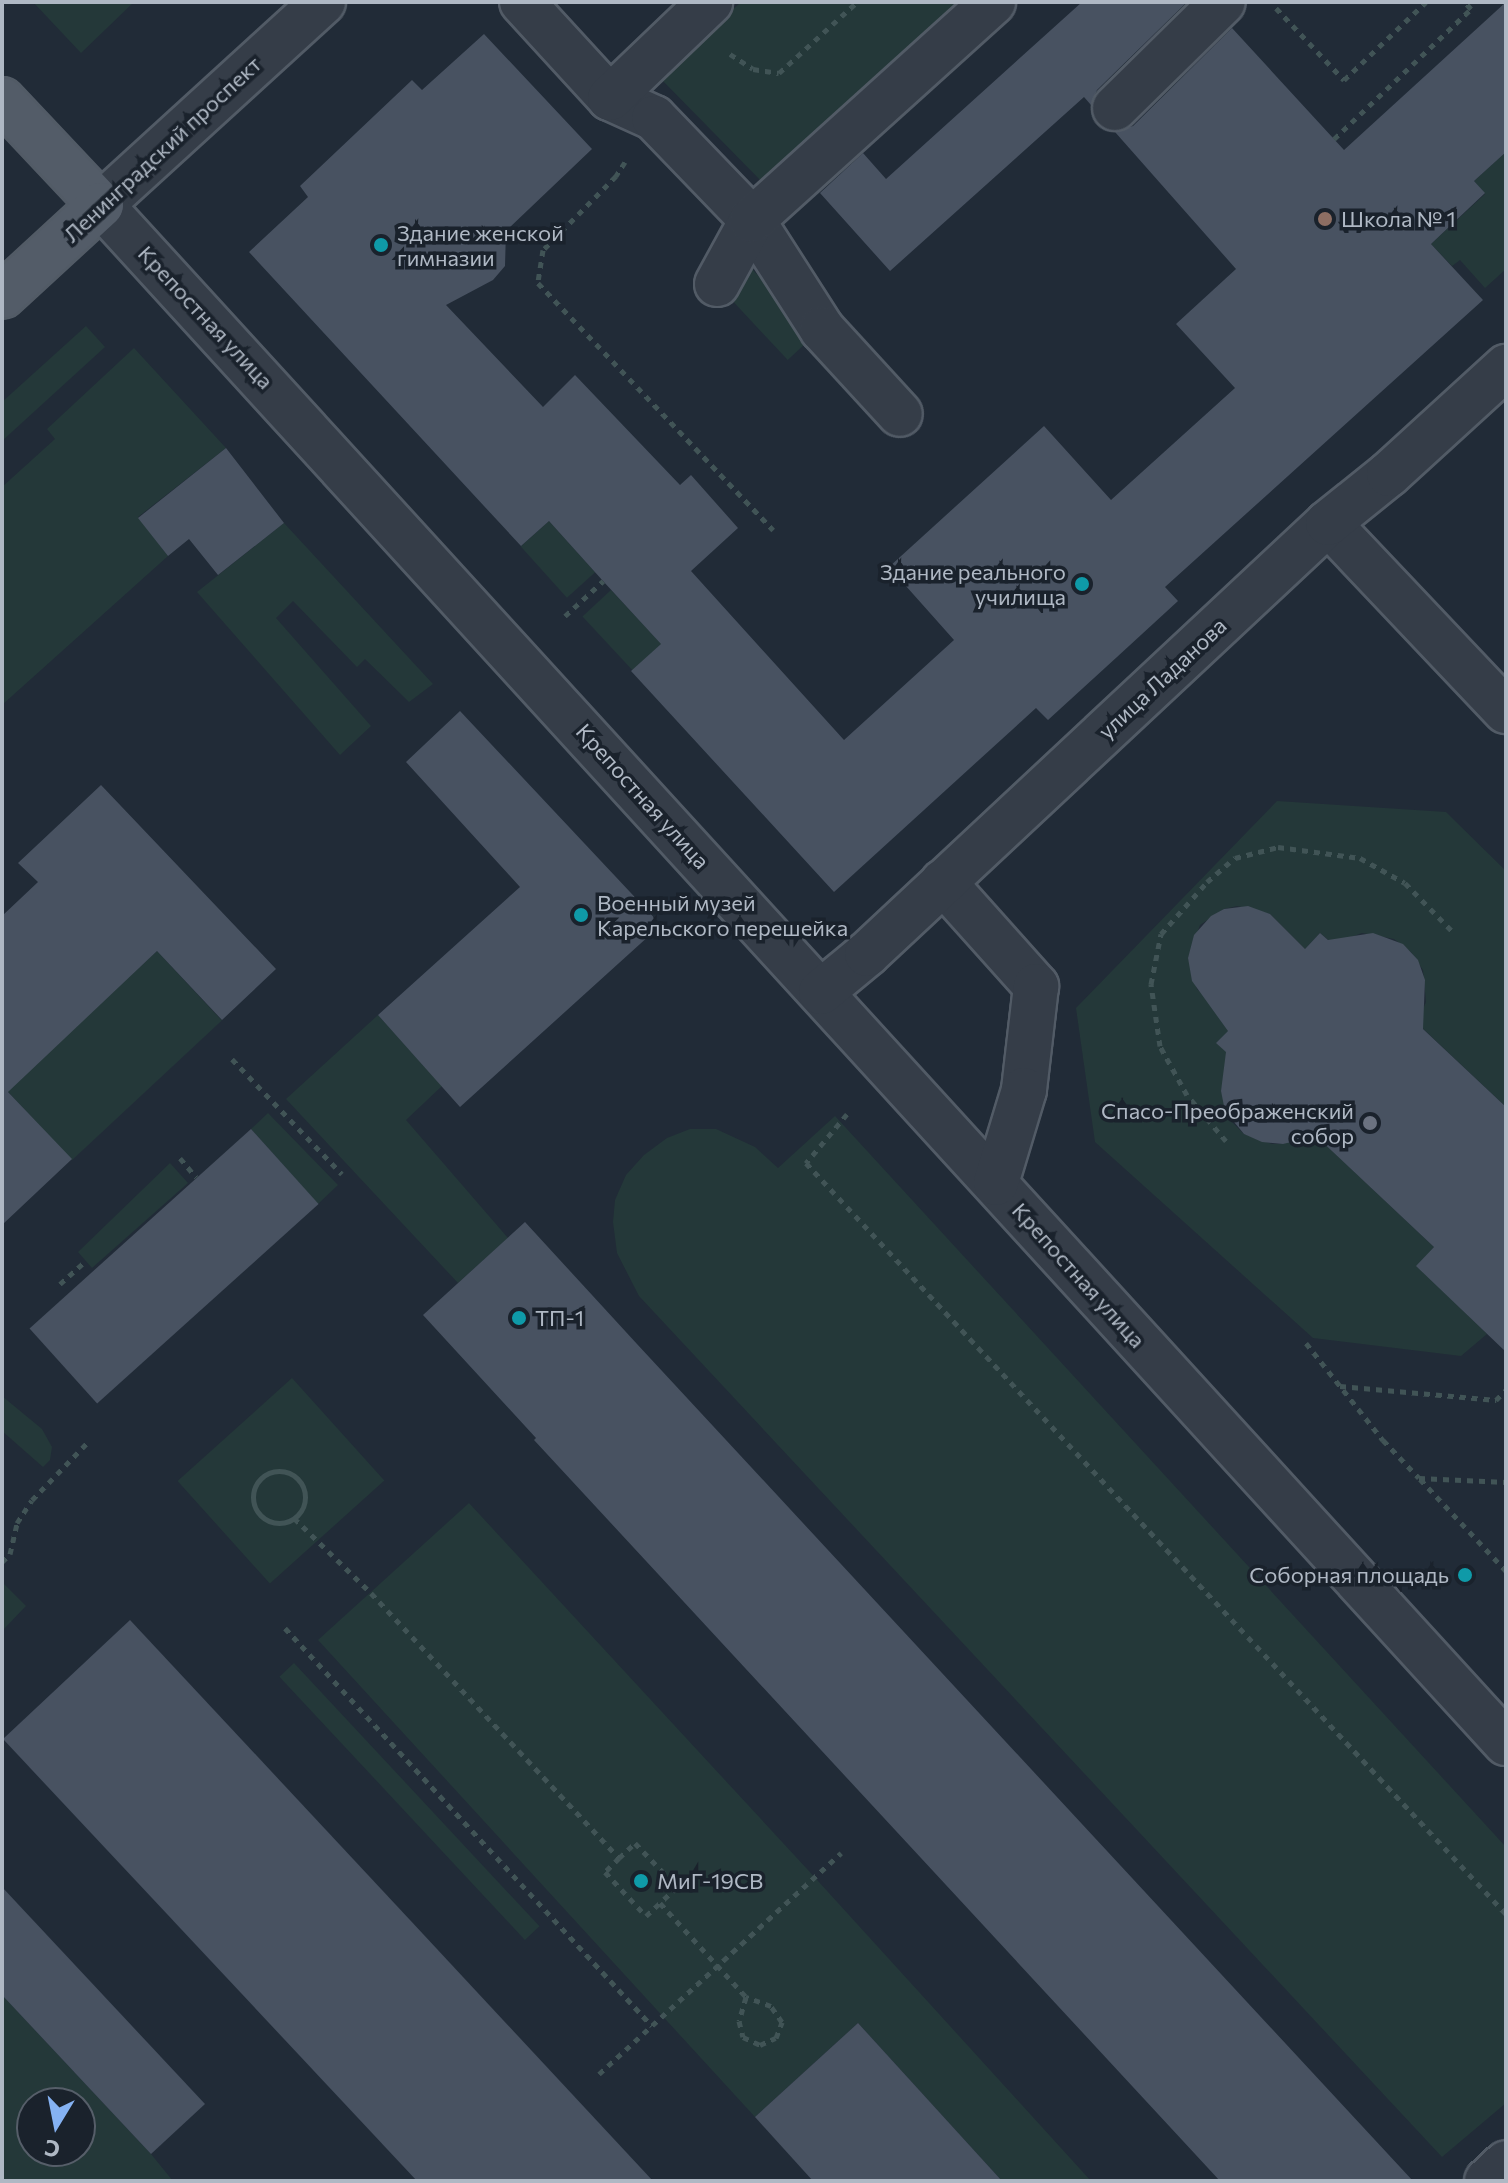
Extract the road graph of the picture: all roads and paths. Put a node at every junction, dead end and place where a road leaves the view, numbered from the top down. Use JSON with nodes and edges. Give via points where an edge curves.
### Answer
{"nodes":[{"id":1,"x":323,"y":2,"type":"edge"},
{"id":2,"x":522,"y":2,"type":"edge"},
{"id":3,"x":857,"y":2,"type":"edge"},
{"id":4,"x":993,"y":2,"type":"edge"},
{"id":5,"x":1223,"y":2,"type":"edge"},
{"id":6,"x":1271,"y":2,"type":"edge"},
{"id":7,"x":1426,"y":2,"type":"edge"},
{"id":8,"x":1465,"y":2,"type":"edge"},
{"id":9,"x":700,"y":12,"type":"edge"},
{"id":10,"x":610,"y":98,"type":"junction"},
{"id":11,"x":2,"y":100,"type":"edge"},
{"id":12,"x":1115,"y":108,"type":"dead end"},
{"id":13,"x":654,"y":118,"type":"junction"},
{"id":14,"x":1334,"y":139,"type":"dead end"},
{"id":15,"x":101,"y":205,"type":"junction"},
{"id":16,"x":752,"y":220,"type":"junction"},
{"id":17,"x":717,"y":284,"type":"dead end"},
{"id":18,"x":2,"y":296,"type":"edge"},
{"id":19,"x":1506,"y":367,"type":"edge"},
{"id":20,"x":900,"y":414,"type":"dead end"},
{"id":21,"x":1328,"y":523,"type":"junction"},
{"id":22,"x":773,"y":530,"type":"dead end"},
{"id":23,"x":603,"y":581,"type":"dead end"},
{"id":24,"x":565,"y":616,"type":"dead end"},
{"id":25,"x":1505,"y":707,"type":"edge"},
{"id":26,"x":943,"y":882,"type":"junction"},
{"id":27,"x":1453,"y":932,"type":"dead end"},
{"id":28,"x":821,"y":992,"type":"junction"},
{"id":29,"x":232,"y":1059,"type":"dead end"},
{"id":30,"x":847,"y":1114,"type":"dead end"},
{"id":31,"x":1226,"y":1141,"type":"dead end"},
{"id":32,"x":180,"y":1158,"type":"dead end"},
{"id":33,"x":342,"y":1174,"type":"dead end"},
{"id":34,"x":196,"y":1177,"type":"dead end"},
{"id":35,"x":996,"y":1183,"type":"junction"},
{"id":36,"x":83,"y":1263,"type":"dead end"},
{"id":37,"x":60,"y":1284,"type":"dead end"},
{"id":38,"x":1306,"y":1343,"type":"dead end"},
{"id":39,"x":1339,"y":1386,"type":"junction"},
{"id":40,"x":1506,"y":1390,"type":"edge"},
{"id":41,"x":90,"y":1440,"type":"dead end"},
{"id":42,"x":1419,"y":1478,"type":"junction"},
{"id":43,"x":1506,"y":1482,"type":"edge"},
{"id":44,"x":294,"y":1518,"type":"junction"},
{"id":45,"x":2,"y":1562,"type":"edge"},
{"id":46,"x":1506,"y":1571,"type":"edge"},
{"id":47,"x":285,"y":1628,"type":"dead end"},
{"id":48,"x":1506,"y":1743,"type":"edge"},
{"id":49,"x":841,"y":1853,"type":"dead end"},
{"id":50,"x":619,"y":1858,"type":"junction"},
{"id":51,"x":660,"y":1903,"type":"junction"},
{"id":52,"x":1506,"y":1914,"type":"edge"},
{"id":53,"x":718,"y":1966,"type":"junction"},
{"id":54,"x":746,"y":1997,"type":"junction"},
{"id":55,"x":652,"y":2026,"type":"junction"},
{"id":56,"x":599,"y":2074,"type":"dead end"},
{"id":57,"x":1506,"y":2163,"type":"edge"},
{"id":58,"x":1487,"y":2181,"type":"edge"}],
"edges":[{"from":1,"to":15,"type":"street","name":"Ленинградский проспект"},
{"from":2,"to":10,"type":"street"},
{"from":3,"to":9,"type":"path","via":[[779,73],[753,69],[703,35]]},
{"from":4,"to":16,"type":"street"},
{"from":5,"to":12,"type":"street"},
{"from":6,"to":7,"type":"path","via":[[1344,80]]},
{"from":8,"to":14,"type":"path","via":[[1471,9]]},
{"from":9,"to":10,"type":"street"},
{"from":10,"to":13,"type":"street"},
{"from":11,"to":15,"type":"main road","name":"Крепостная улица"},
{"from":13,"to":16,"type":"street"},
{"from":13,"to":22,"type":"path","via":[[616,176],[543,250],[538,283]]},
{"from":15,"to":18,"type":"main road","name":"Ленинградский проспект"},
{"from":15,"to":28,"type":"street","name":"Крепостная улица"},
{"from":16,"to":17,"type":"street"},
{"from":16,"to":20,"type":"street","via":[[822,329]]},
{"from":19,"to":21,"type":"street","name":"улица Ладанова"},
{"from":21,"to":25,"type":"street"},
{"from":21,"to":26,"type":"street","name":"улица Ладанова"},
{"from":23,"to":24,"type":"path"},
{"from":26,"to":28,"type":"street","name":"улица Ладанова"},
{"from":26,"to":35,"type":"street","via":[[1036,986],[1024,1090]]},
{"from":27,"to":31,"type":"path","via":[[1405,883],[1360,858],[1278,847],[1235,858],[1207,882],[1161,934],[1151,984],[1160,1046],[1187,1095]]},
{"from":28,"to":35,"type":"street","name":"Крепостная улица"},
{"from":29,"to":33,"type":"path"},
{"from":30,"to":52,"type":"path","via":[[806,1163]]},
{"from":32,"to":34,"type":"path"},
{"from":35,"to":48,"type":"street","name":"Крепостная улица"},
{"from":36,"to":37,"type":"path"},
{"from":38,"to":39,"type":"path"},
{"from":39,"to":40,"type":"path","via":[[1496,1400]]},
{"from":39,"to":42,"type":"path"},
{"from":41,"to":45,"type":"path","via":[[32,1500]]},
{"from":42,"to":43,"type":"path"},
{"from":42,"to":46,"type":"path"},
{"from":44,"to":44,"type":"path","via":[[280,1523],[258,1513],[254,1488],[261,1477],[288,1472],[300,1482],[305,1495]]},
{"from":44,"to":50,"type":"path"},
{"from":47,"to":55,"type":"path"},
{"from":49,"to":53,"type":"path"},
{"from":50,"to":51,"type":"path","via":[[605,1872],[646,1916]]},
{"from":50,"to":51,"type":"path","via":[[635,1843],[677,1887]]},
{"from":51,"to":53,"type":"path"},
{"from":53,"to":54,"type":"path"},
{"from":53,"to":55,"type":"path"},
{"from":54,"to":54,"type":"path","via":[[739,2021],[743,2037],[760,2045],[776,2038],[782,2022],[771,2006]]},
{"from":55,"to":56,"type":"path"},
{"from":57,"to":58,"type":"street"}]}
